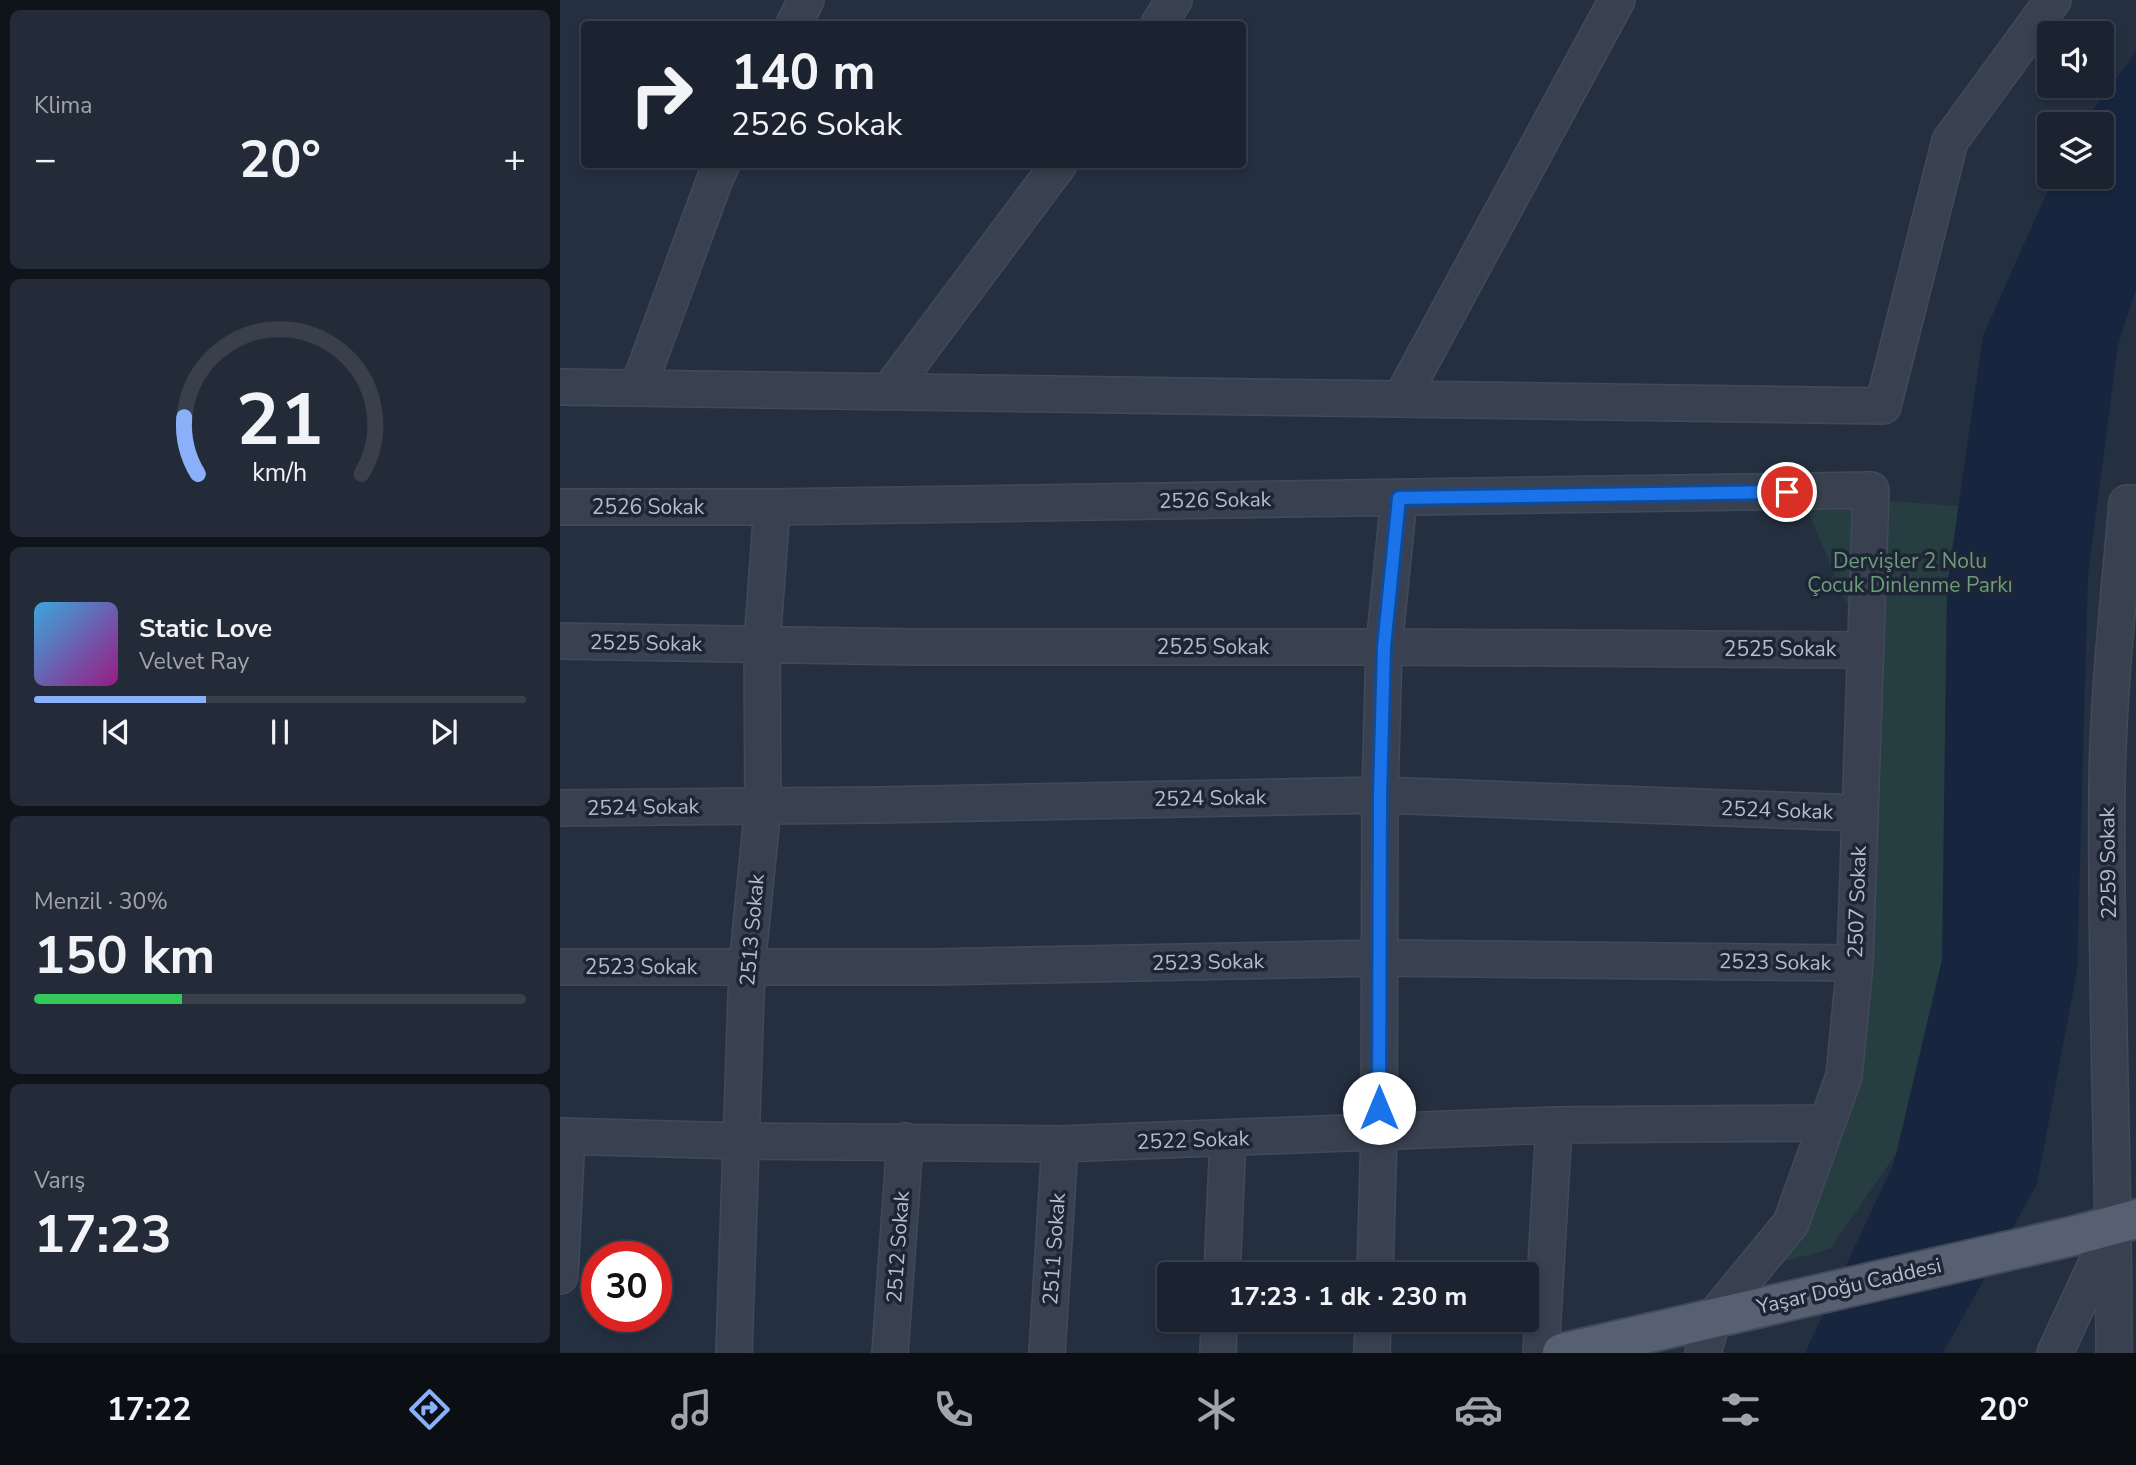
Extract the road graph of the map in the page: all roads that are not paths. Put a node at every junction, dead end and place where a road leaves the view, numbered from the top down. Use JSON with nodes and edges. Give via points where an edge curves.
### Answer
{"nodes":[{"id":1,"x":806,"y":0,"type":"edge"},
{"id":2,"x":1174,"y":0,"type":"edge"},
{"id":3,"x":1617,"y":0,"type":"edge"},
{"id":4,"x":2053,"y":0,"type":"edge"},
{"id":5,"x":796,"y":21,"type":"edge"},
{"id":6,"x":1161,"y":21,"type":"edge"},
{"id":7,"x":720,"y":168,"type":"edge"},
{"id":8,"x":1056,"y":168,"type":"edge"},
{"id":9,"x":560,"y":387,"type":"edge"},
{"id":10,"x":638,"y":388,"type":"junction"},
{"id":11,"x":890,"y":390,"type":"junction"},
{"id":12,"x":1401,"y":399,"type":"junction"},
{"id":13,"x":1871,"y":490,"type":"joint"},
{"id":14,"x":1399,"y":498,"type":"junction"},
{"id":15,"x":2132,"y":503,"type":"edge"},
{"id":16,"x":560,"y":507,"type":"edge"},
{"id":17,"x":772,"y":507,"type":"junction"},
{"id":18,"x":560,"y":641,"type":"edge"},
{"id":19,"x":762,"y":644,"type":"junction"},
{"id":20,"x":1384,"y":647,"type":"junction"},
{"id":21,"x":1866,"y":650,"type":"junction"},
{"id":22,"x":2123,"y":708,"type":"edge"},
{"id":23,"x":1380,"y":795,"type":"junction"},
{"id":24,"x":763,"y":806,"type":"junction"},
{"id":25,"x":560,"y":808,"type":"edge"},
{"id":26,"x":1860,"y":813,"type":"junction"},
{"id":27,"x":2122,"y":900,"type":"edge"},
{"id":28,"x":1379,"y":958,"type":"junction"},
{"id":29,"x":1855,"y":963,"type":"junction"},
{"id":30,"x":560,"y":967,"type":"edge"},
{"id":31,"x":747,"y":967,"type":"junction"},
{"id":32,"x":2124,"y":1072,"type":"edge"},
{"id":33,"x":1827,"y":1123,"type":"junction"},
{"id":34,"x":1554,"y":1125,"type":"junction"},
{"id":35,"x":1379,"y":1133,"type":"junction"},
{"id":36,"x":564,"y":1136,"type":"edge"},
{"id":37,"x":1228,"y":1139,"type":"junction"},
{"id":38,"x":741,"y":1141,"type":"junction"},
{"id":39,"x":905,"y":1141,"type":"junction"},
{"id":40,"x":1060,"y":1144,"type":"junction"},
{"id":41,"x":2125,"y":1222,"type":"edge"},
{"id":42,"x":1223,"y":1262,"type":"edge"},
{"id":43,"x":1375,"y":1262,"type":"edge"},
{"id":44,"x":560,"y":1276,"type":"edge"},
{"id":45,"x":1219,"y":1332,"type":"edge"},
{"id":46,"x":1373,"y":1332,"type":"edge"},
{"id":47,"x":1708,"y":1335,"type":"edge"},
{"id":48,"x":734,"y":1353,"type":"edge"},
{"id":49,"x":890,"y":1353,"type":"edge"},
{"id":50,"x":1047,"y":1353,"type":"edge"},
{"id":51,"x":1218,"y":1353,"type":"edge"},
{"id":52,"x":1372,"y":1353,"type":"edge"},
{"id":53,"x":1541,"y":1353,"type":"edge"},
{"id":54,"x":1562,"y":1353,"type":"edge"},
{"id":55,"x":2055,"y":1353,"type":"edge"},
{"id":56,"x":2114,"y":1353,"type":"edge"}],
"edges":[{"from":1,"to":5,"type":"street"},
{"from":2,"to":6,"type":"street"},
{"from":3,"to":12,"type":"street"},
{"from":4,"to":12,"type":"street","via":[[1950,141],[1883,407]]},
{"from":7,"to":10,"type":"street"},
{"from":8,"to":11,"type":"street"},
{"from":9,"to":10,"type":"street"},
{"from":10,"to":11,"type":"street"},
{"from":11,"to":12,"type":"street"},
{"from":13,"to":14,"type":"street","name":"2526 Sokak"},
{"from":13,"to":21,"type":"street","name":"2507 Sokak"},
{"from":14,"to":17,"type":"street","name":"2526 Sokak"},
{"from":14,"to":20,"type":"street"},
{"from":15,"to":22,"type":"street","name":"2259 Sokak"},
{"from":16,"to":17,"type":"street","name":"2526 Sokak"},
{"from":17,"to":19,"type":"street","name":"2513 Sokak"},
{"from":18,"to":19,"type":"street","name":"2525 Sokak"},
{"from":19,"to":20,"type":"street","name":"2525 Sokak"},
{"from":19,"to":24,"type":"street","name":"2513 Sokak"},
{"from":20,"to":21,"type":"street","name":"2525 Sokak"},
{"from":20,"to":23,"type":"street"},
{"from":21,"to":26,"type":"street","name":"2507 Sokak"},
{"from":22,"to":27,"type":"street","name":"2259 Sokak","via":[[2107,787]]},
{"from":23,"to":24,"type":"street","name":"2524 Sokak"},
{"from":23,"to":26,"type":"street","name":"2524 Sokak"},
{"from":23,"to":28,"type":"street"},
{"from":24,"to":25,"type":"street","name":"2524 Sokak"},
{"from":24,"to":31,"type":"street","name":"2513 Sokak"},
{"from":26,"to":29,"type":"street","name":"2507 Sokak"},
{"from":27,"to":32,"type":"street","name":"2259 Sokak"},
{"from":28,"to":29,"type":"street","name":"2523 Sokak"},
{"from":28,"to":31,"type":"street","name":"2523 Sokak"},
{"from":28,"to":35,"type":"street"},
{"from":29,"to":33,"type":"street","name":"2507 Sokak","via":[[1844,1076]]},
{"from":30,"to":31,"type":"street","name":"2523 Sokak"},
{"from":31,"to":38,"type":"street","name":"2513 Sokak"},
{"from":32,"to":41,"type":"street","name":"2259 Sokak"},
{"from":33,"to":34,"type":"street","name":"2522 Sokak"},
{"from":33,"to":47,"type":"street","name":"2507 Sokak","via":[[1791,1223]]},
{"from":34,"to":35,"type":"street","name":"2522 Sokak"},
{"from":34,"to":53,"type":"street"},
{"from":35,"to":37,"type":"street","name":"2522 Sokak"},
{"from":35,"to":43,"type":"street"},
{"from":36,"to":38,"type":"street","name":"2522 Sokak"},
{"from":36,"to":44,"type":"street"},
{"from":37,"to":40,"type":"street","name":"2522 Sokak"},
{"from":37,"to":42,"type":"street"},
{"from":38,"to":39,"type":"street","name":"2522 Sokak"},
{"from":38,"to":48,"type":"street","name":"2513 Sokak"},
{"from":39,"to":40,"type":"street","name":"2522 Sokak"},
{"from":39,"to":49,"type":"street","name":"2512 Sokak"},
{"from":40,"to":50,"type":"street","name":"2511 Sokak"},
{"from":41,"to":47,"type":"main road","name":"Yaşar Doğu Caddesi","via":[[1781,1301]]},
{"from":41,"to":55,"type":"street"},
{"from":41,"to":56,"type":"street","name":"2259 Sokak"},
{"from":45,"to":51,"type":"street"},
{"from":46,"to":52,"type":"street"},
{"from":47,"to":54,"type":"main road","name":"Yaşar Doğu Caddesi"}]}
